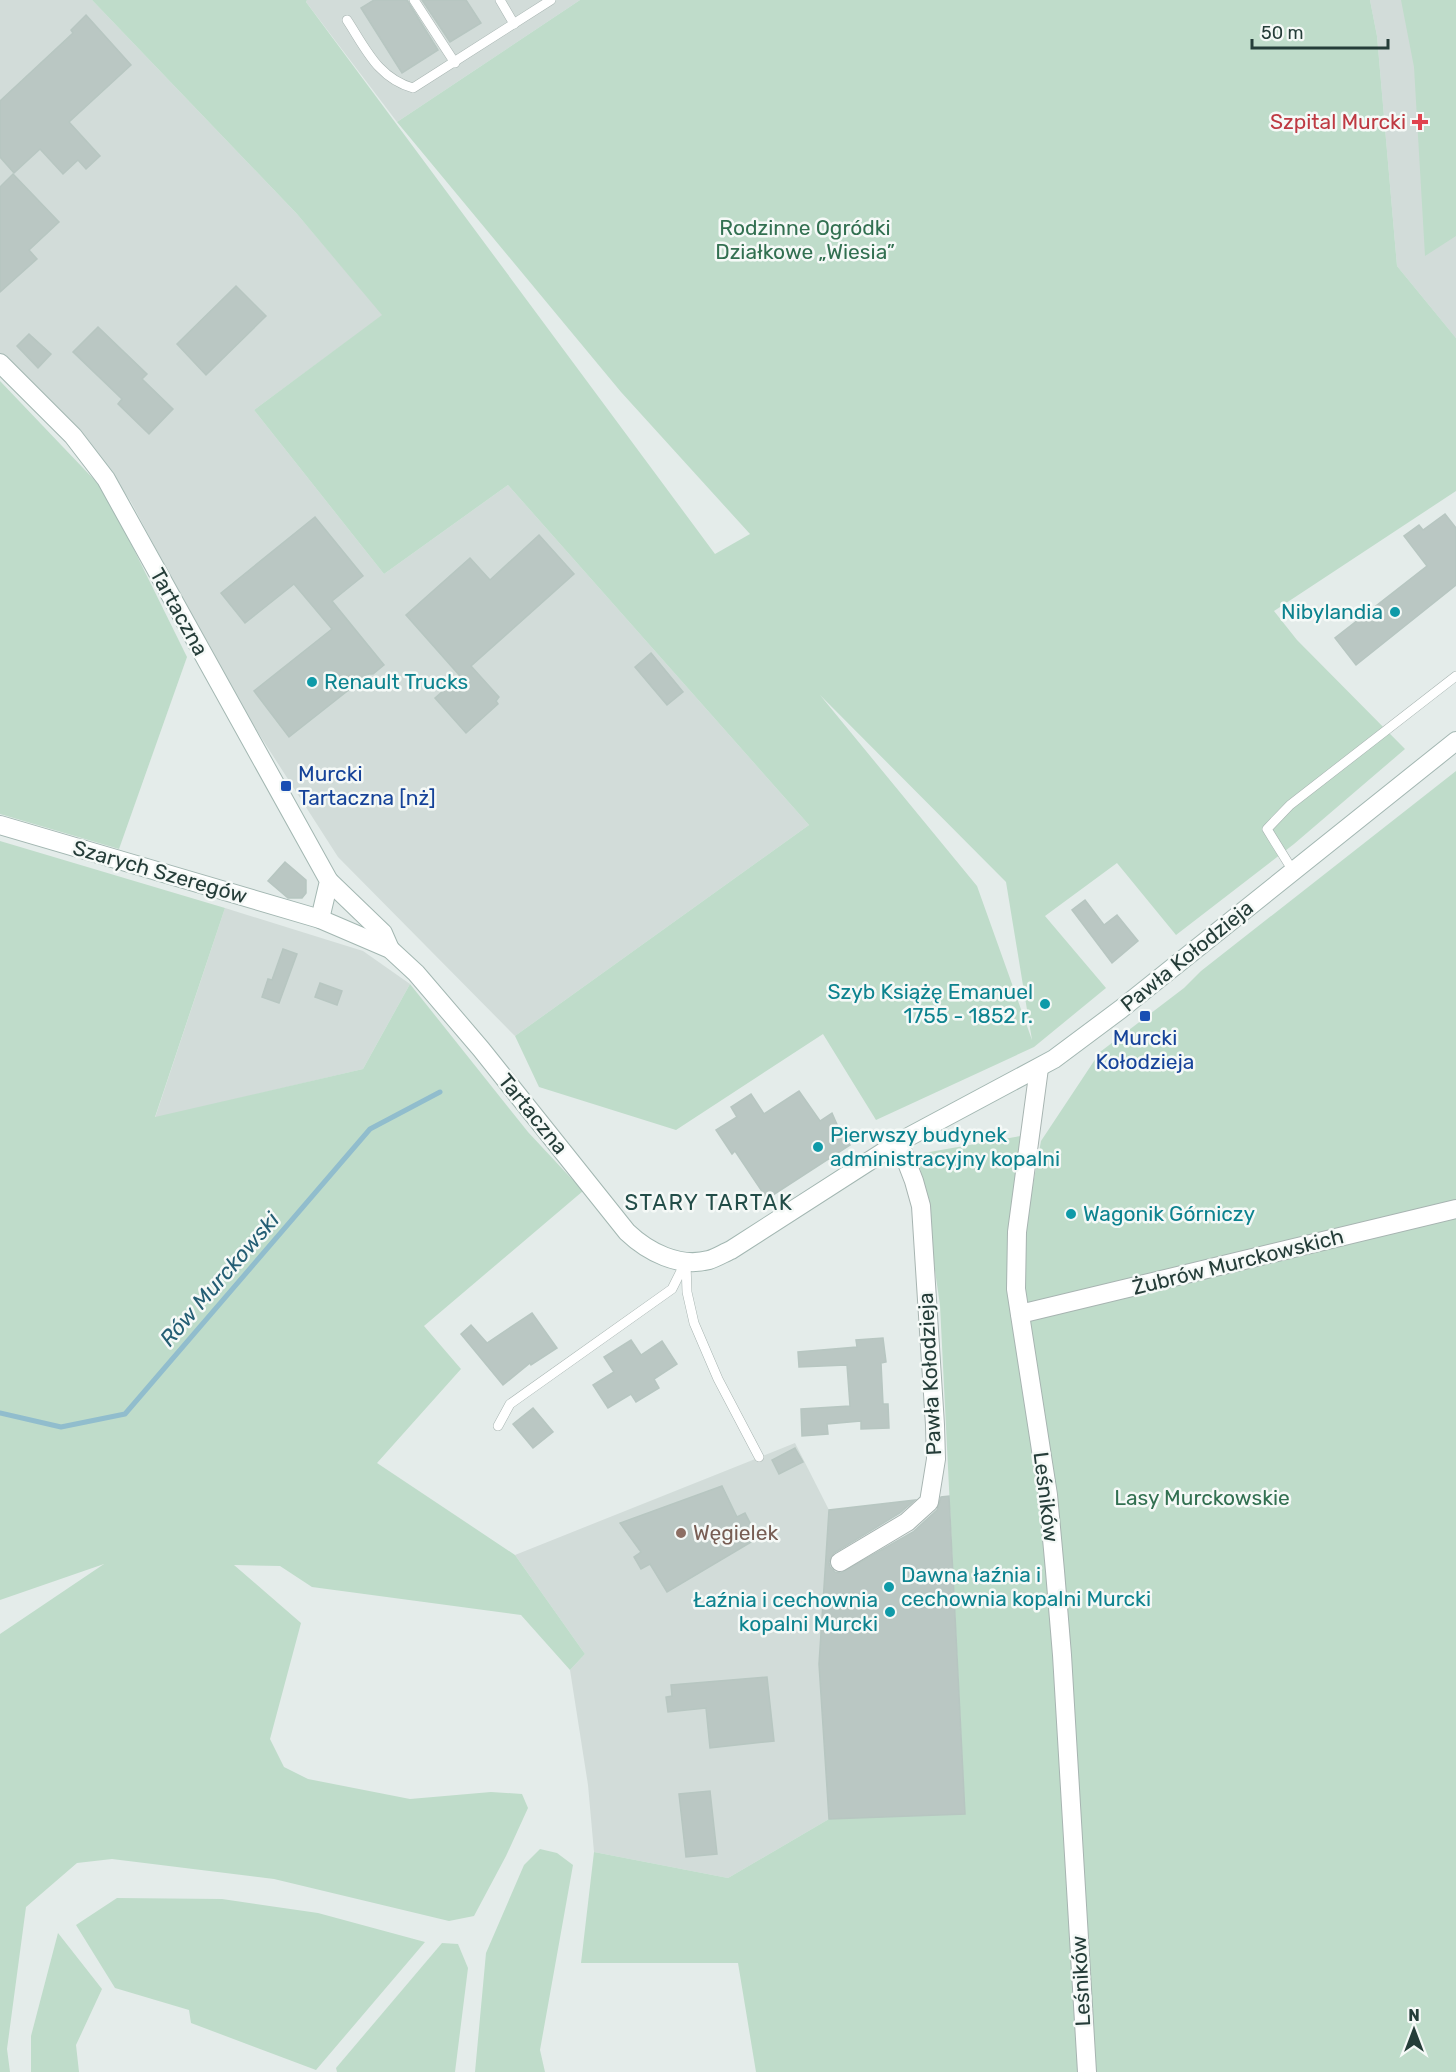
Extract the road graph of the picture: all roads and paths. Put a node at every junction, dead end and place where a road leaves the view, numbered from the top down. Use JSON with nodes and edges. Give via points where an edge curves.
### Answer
{"nodes":[{"id":1,"x":414,"y":0,"type":"edge"},
{"id":2,"x":500,"y":0,"type":"edge"},
{"id":3,"x":551,"y":0,"type":"edge"},
{"id":4,"x":347,"y":20,"type":"dead end"},
{"id":5,"x":514,"y":24,"type":"junction"},
{"id":6,"x":455,"y":63,"type":"junction"},
{"id":7,"x":0,"y":363,"type":"edge"},
{"id":8,"x":1456,"y":676,"type":"edge"},
{"id":9,"x":1456,"y":741,"type":"edge"},
{"id":10,"x":0,"y":825,"type":"edge"},
{"id":11,"x":1293,"y":871,"type":"junction"},
{"id":12,"x":329,"y":881,"type":"junction"},
{"id":13,"x":320,"y":919,"type":"junction"},
{"id":14,"x":390,"y":949,"type":"junction"},
{"id":15,"x":1040,"y":1068,"type":"junction"},
{"id":16,"x":898,"y":1142,"type":"junction"},
{"id":17,"x":1456,"y":1209,"type":"edge"},
{"id":18,"x":686,"y":1261,"type":"junction"},
{"id":19,"x":1020,"y":1314,"type":"junction"},
{"id":20,"x":498,"y":1426,"type":"dead end"},
{"id":21,"x":759,"y":1457,"type":"dead end"},
{"id":22,"x":840,"y":1562,"type":"dead end"},
{"id":23,"x":1087,"y":2072,"type":"edge"}],
"edges":[{"from":1,"to":6,"type":"lane"},
{"from":2,"to":5,"type":"lane"},
{"from":3,"to":5,"type":"lane"},
{"from":4,"to":6,"type":"lane","via":[[381,71],[398,84],[413,88]]},
{"from":5,"to":6,"type":"lane"},
{"from":7,"to":12,"type":"street","name":"Tartaczna","via":[[73,436],[106,479]]},
{"from":8,"to":11,"type":"lane","via":[[1290,805],[1267,829]]},
{"from":9,"to":11,"type":"street","name":"Pawła Kołodzieja"},
{"from":10,"to":13,"type":"street","name":"Szarych Szeregów"},
{"from":11,"to":15,"type":"street","name":"Pawła Kołodzieja"},
{"from":12,"to":13,"type":"street"},
{"from":12,"to":14,"type":"street","name":"Tartaczna","via":[[383,933]]},
{"from":13,"to":14,"type":"street","name":"Tartaczna"},
{"from":14,"to":18,"type":"street","name":"Tartaczna","via":[[416,973],[481,1049],[627,1232],[652,1252]]},
{"from":15,"to":16,"type":"street","name":"Pawła Kołodzieja"},
{"from":15,"to":19,"type":"street","name":"Leśników","via":[[1017,1232],[1016,1289]]},
{"from":16,"to":18,"type":"street","name":"Pawła Kołodzieja","via":[[731,1250],[708,1260]]},
{"from":16,"to":22,"type":"street","name":"Pawła Kołodzieja","via":[[921,1206],[936,1459],[929,1502],[907,1522]]},
{"from":17,"to":19,"type":"street","name":"Żubrów Murckowskich"},
{"from":18,"to":20,"type":"lane","via":[[672,1289],[510,1404]]},
{"from":18,"to":21,"type":"lane","via":[[694,1323]]},
{"from":19,"to":23,"type":"street","name":"Leśników","via":[[1048,1495],[1055,1570]]}]}
